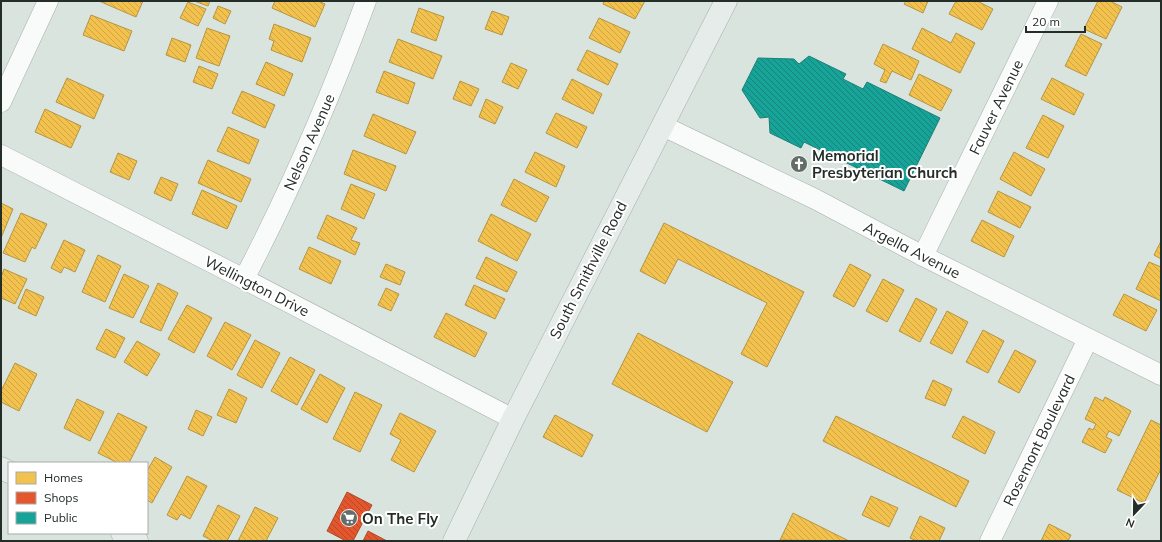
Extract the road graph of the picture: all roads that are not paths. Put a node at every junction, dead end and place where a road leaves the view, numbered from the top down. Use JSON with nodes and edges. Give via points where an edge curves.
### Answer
{"nodes":[{"id":1,"x":48,"y":1,"type":"edge"},
{"id":2,"x":366,"y":1,"type":"edge"},
{"id":3,"x":726,"y":1,"type":"edge"},
{"id":4,"x":1048,"y":1,"type":"edge"},
{"id":5,"x":1,"y":102,"type":"edge"},
{"id":6,"x":663,"y":126,"type":"junction"},
{"id":7,"x":1,"y":155,"type":"edge"},
{"id":8,"x":923,"y":256,"type":"junction"},
{"id":9,"x":244,"y":279,"type":"junction"},
{"id":10,"x":1088,"y":339,"type":"junction"},
{"id":11,"x":1161,"y":375,"type":"edge"},
{"id":12,"x":513,"y":419,"type":"junction"},
{"id":13,"x":124,"y":534,"type":"edge"},
{"id":14,"x":137,"y":541,"type":"edge"},
{"id":15,"x":454,"y":541,"type":"edge"},
{"id":16,"x":990,"y":541,"type":"edge"}],
"edges":[{"from":1,"to":5,"type":"street"},
{"from":2,"to":9,"type":"street","name":"Nelson Avenue","via":[[311,141]]},
{"from":3,"to":6,"type":"main road","name":"South Smithville Road"},
{"from":4,"to":8,"type":"street","name":"Fauver Avenue"},
{"from":6,"to":8,"type":"street","name":"Argella Avenue"},
{"from":6,"to":12,"type":"main road","name":"South Smithville Road"},
{"from":7,"to":9,"type":"street","name":"Wellington Drive"},
{"from":8,"to":10,"type":"street","name":"Argella Avenue"},
{"from":9,"to":12,"type":"street","name":"Wellington Drive"},
{"from":10,"to":11,"type":"street","name":"Argella Avenue"},
{"from":10,"to":16,"type":"street","name":"Rosemont Boulevard"},
{"from":12,"to":15,"type":"main road","name":"South Smithville Road"},
{"from":13,"to":14,"type":"main road"}]}
